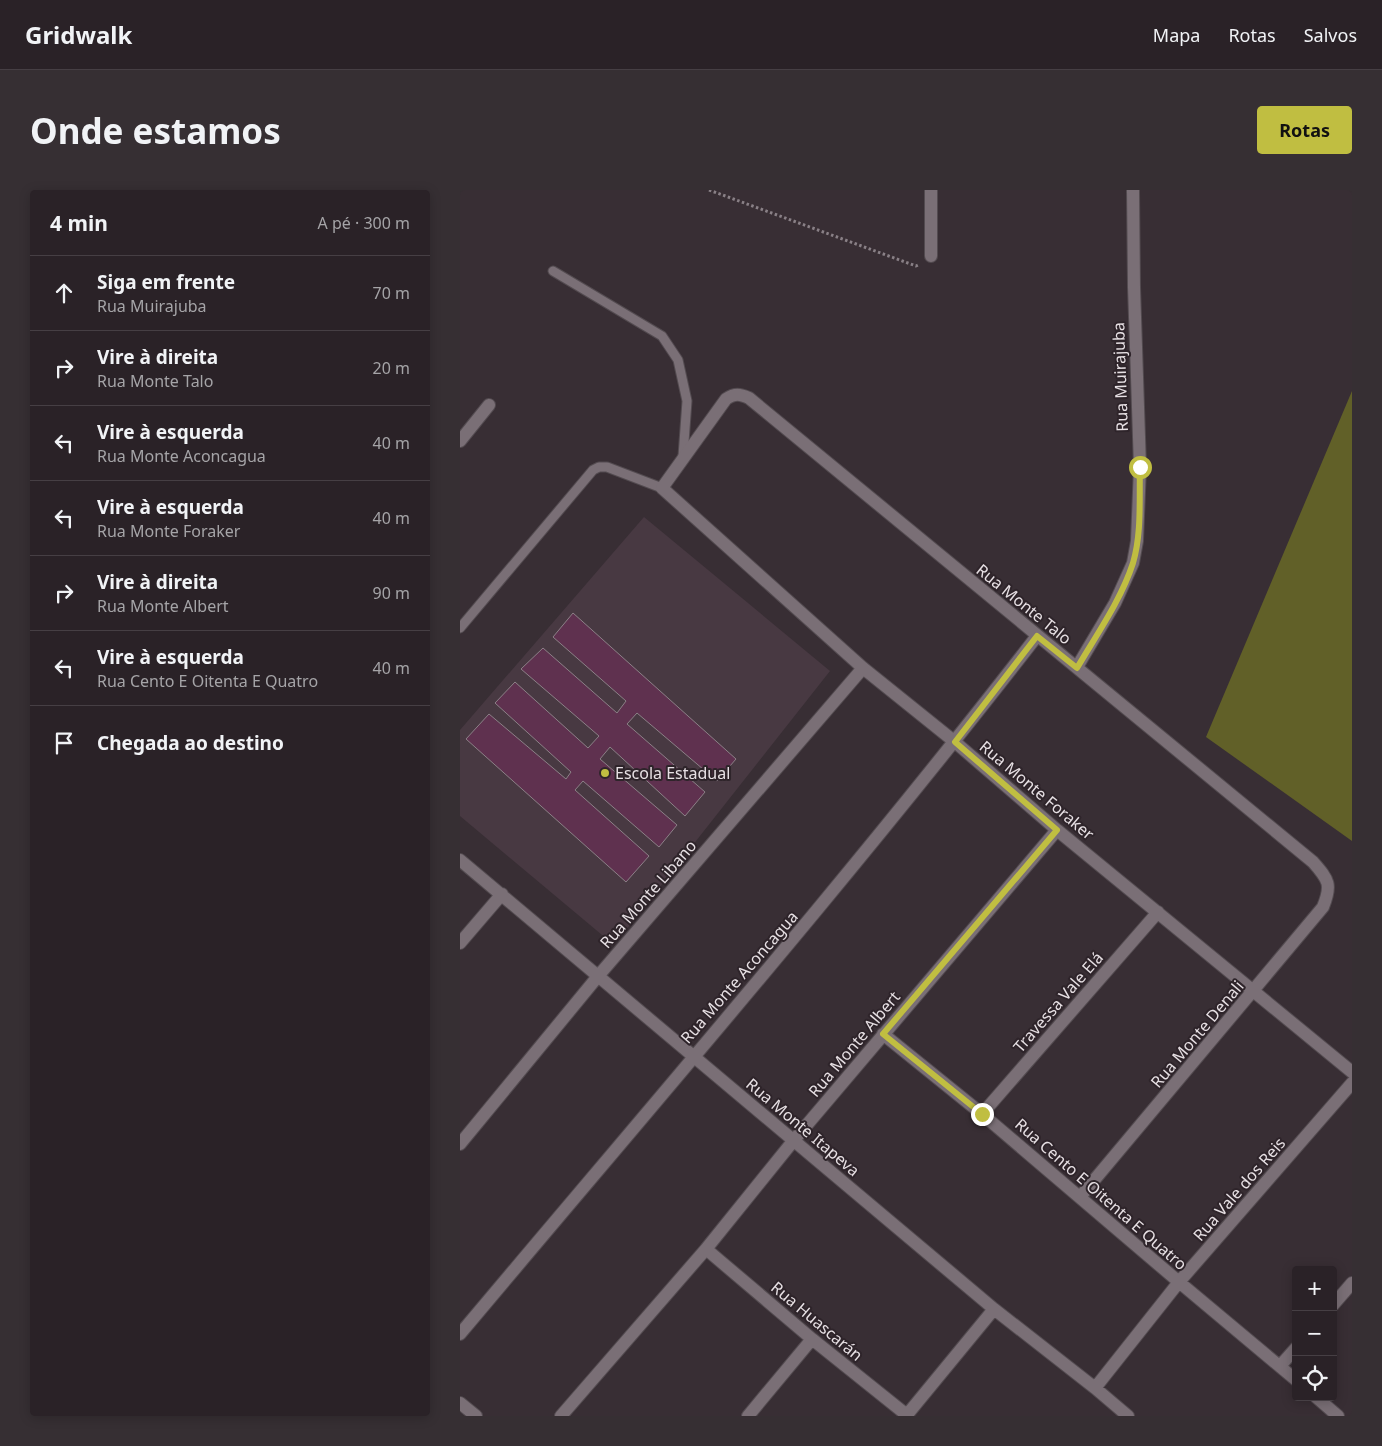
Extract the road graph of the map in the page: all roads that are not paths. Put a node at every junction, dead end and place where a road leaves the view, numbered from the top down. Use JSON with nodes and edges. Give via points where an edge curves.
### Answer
{"nodes":[{"id":1,"x":931,"y":190,"type":"edge"},
{"id":2,"x":1133,"y":190,"type":"edge"},
{"id":3,"x":931,"y":256,"type":"road end"},
{"id":4,"x":553,"y":271,"type":"dead end"},
{"id":5,"x":489,"y":405,"type":"dead end"},
{"id":6,"x":460,"y":441,"type":"edge"},
{"id":7,"x":683,"y":456,"type":"junction"},
{"id":8,"x":662,"y":488,"type":"junction"},
{"id":9,"x":460,"y":628,"type":"edge"},
{"id":10,"x":1037,"y":636,"type":"junction"},
{"id":11,"x":863,"y":668,"type":"junction"},
{"id":12,"x":1077,"y":668,"type":"junction"},
{"id":13,"x":955,"y":742,"type":"junction"},
{"id":14,"x":1057,"y":830,"type":"junction"},
{"id":15,"x":460,"y":860,"type":"edge"},
{"id":16,"x":1329,"y":886,"type":"joint"},
{"id":17,"x":502,"y":894,"type":"junction"},
{"id":18,"x":1158,"y":912,"type":"junction"},
{"id":19,"x":460,"y":943,"type":"edge"},
{"id":20,"x":599,"y":975,"type":"junction"},
{"id":21,"x":1254,"y":991,"type":"junction"},
{"id":22,"x":883,"y":1034,"type":"junction"},
{"id":23,"x":692,"y":1057,"type":"junction"},
{"id":24,"x":1352,"y":1072,"type":"edge"},
{"id":25,"x":1352,"y":1083,"type":"edge"},
{"id":26,"x":982,"y":1114,"type":"junction"},
{"id":27,"x":794,"y":1140,"type":"junction"},
{"id":28,"x":460,"y":1144,"type":"edge"},
{"id":29,"x":1080,"y":1197,"type":"junction"},
{"id":30,"x":706,"y":1249,"type":"junction"},
{"id":31,"x":1179,"y":1282,"type":"junction"},
{"id":32,"x":1352,"y":1283,"type":"edge"},
{"id":33,"x":1337,"y":1300,"type":"edge"},
{"id":34,"x":994,"y":1309,"type":"junction"},
{"id":35,"x":460,"y":1334,"type":"edge"},
{"id":36,"x":812,"y":1339,"type":"junction"},
{"id":37,"x":1292,"y":1352,"type":"edge"},
{"id":38,"x":1280,"y":1366,"type":"junction"},
{"id":39,"x":1292,"y":1376,"type":"edge"},
{"id":40,"x":1095,"y":1388,"type":"junction"},
{"id":41,"x":1321,"y":1401,"type":"edge"},
{"id":42,"x":460,"y":1403,"type":"edge"},
{"id":43,"x":476,"y":1416,"type":"edge"},
{"id":44,"x":562,"y":1416,"type":"edge"},
{"id":45,"x":748,"y":1416,"type":"edge"},
{"id":46,"x":907,"y":1416,"type":"edge"},
{"id":47,"x":1128,"y":1416,"type":"edge"},
{"id":48,"x":1338,"y":1416,"type":"edge"}],
"edges":[{"from":1,"to":3,"type":"street"},
{"from":2,"to":12,"type":"street","name":"Rua Muirajuba","via":[[1140,467],[1137,541],[1132,563],[1115,603]]},
{"from":4,"to":7,"type":"lane","via":[[662,336],[678,360],[687,401]]},
{"from":5,"to":6,"type":"street"},
{"from":7,"to":8,"type":"street"},
{"from":7,"to":10,"type":"street","name":"Rua Monte Talo","via":[[726,399],[736,394],[749,398]]},
{"from":8,"to":9,"type":"lane","via":[[607,467],[593,470]]},
{"from":8,"to":11,"type":"street","name":"Rua Monte Foraker"},
{"from":10,"to":12,"type":"street","name":"Rua Monte Talo"},
{"from":10,"to":13,"type":"street","name":"Rua Monte Aconcagua"},
{"from":11,"to":13,"type":"street","name":"Rua Monte Foraker"},
{"from":11,"to":20,"type":"street","name":"Rua Monte Libano"},
{"from":12,"to":16,"type":"street","name":"Rua Monte Talo","via":[[1313,862],[1323,872]]},
{"from":13,"to":14,"type":"street","name":"Rua Monte Foraker"},
{"from":13,"to":23,"type":"street","name":"Rua Monte Aconcagua","via":[[805,926]]},
{"from":14,"to":18,"type":"street","name":"Rua Monte Foraker"},
{"from":14,"to":22,"type":"street","name":"Rua Monte Albert"},
{"from":15,"to":17,"type":"street","name":"Rua Monte Itapeva"},
{"from":16,"to":21,"type":"street","name":"Rua Monte Denali","via":[[1323,907]]},
{"from":17,"to":19,"type":"street"},
{"from":17,"to":20,"type":"street","name":"Rua Monte Itapeva"},
{"from":18,"to":21,"type":"street","name":"Rua Monte Foraker"},
{"from":18,"to":26,"type":"street","name":"Travessa Vale Elá"},
{"from":20,"to":23,"type":"street","name":"Rua Monte Itapeva"},
{"from":20,"to":28,"type":"street","name":"Rua Monte Libano"},
{"from":21,"to":24,"type":"street","name":"Rua Monte Foraker"},
{"from":21,"to":29,"type":"street","name":"Rua Monte Denali"},
{"from":22,"to":26,"type":"street","name":"Rua Cento E Oitenta E Quatro"},
{"from":22,"to":27,"type":"street","name":"Rua Monte Albert"},
{"from":23,"to":27,"type":"street","name":"Rua Monte Itapeva"},
{"from":23,"to":35,"type":"street","name":"Rua Monte Aconcagua"},
{"from":25,"to":31,"type":"street","name":"Rua Vale dos Reis"},
{"from":26,"to":29,"type":"street","name":"Rua Cento E Oitenta E Quatro"},
{"from":27,"to":30,"type":"street","name":"Rua Monte Albert"},
{"from":27,"to":34,"type":"street","name":"Rua Monte Itapeva"},
{"from":29,"to":31,"type":"street","name":"Rua Cento E Oitenta E Quatro"},
{"from":30,"to":36,"type":"street","name":"Rua Huascarán"},
{"from":30,"to":44,"type":"street","name":"Rua Monte Albert"},
{"from":31,"to":38,"type":"street","name":"Rua Cento E Oitenta E Quatro"},
{"from":31,"to":40,"type":"street","name":"Rua Vale dos Reis"},
{"from":32,"to":33,"type":"street"},
{"from":34,"to":40,"type":"street","name":"Rua Monte Itapeva"},
{"from":34,"to":46,"type":"street"},
{"from":36,"to":45,"type":"street"},
{"from":36,"to":46,"type":"street","name":"Rua Huascarán"},
{"from":37,"to":38,"type":"street"},
{"from":38,"to":39,"type":"street","name":"Rua Cento E Oitenta E Quatro"},
{"from":40,"to":47,"type":"street","name":"Rua Monte Itapeva"},
{"from":41,"to":48,"type":"street"},
{"from":42,"to":43,"type":"street"}]}
